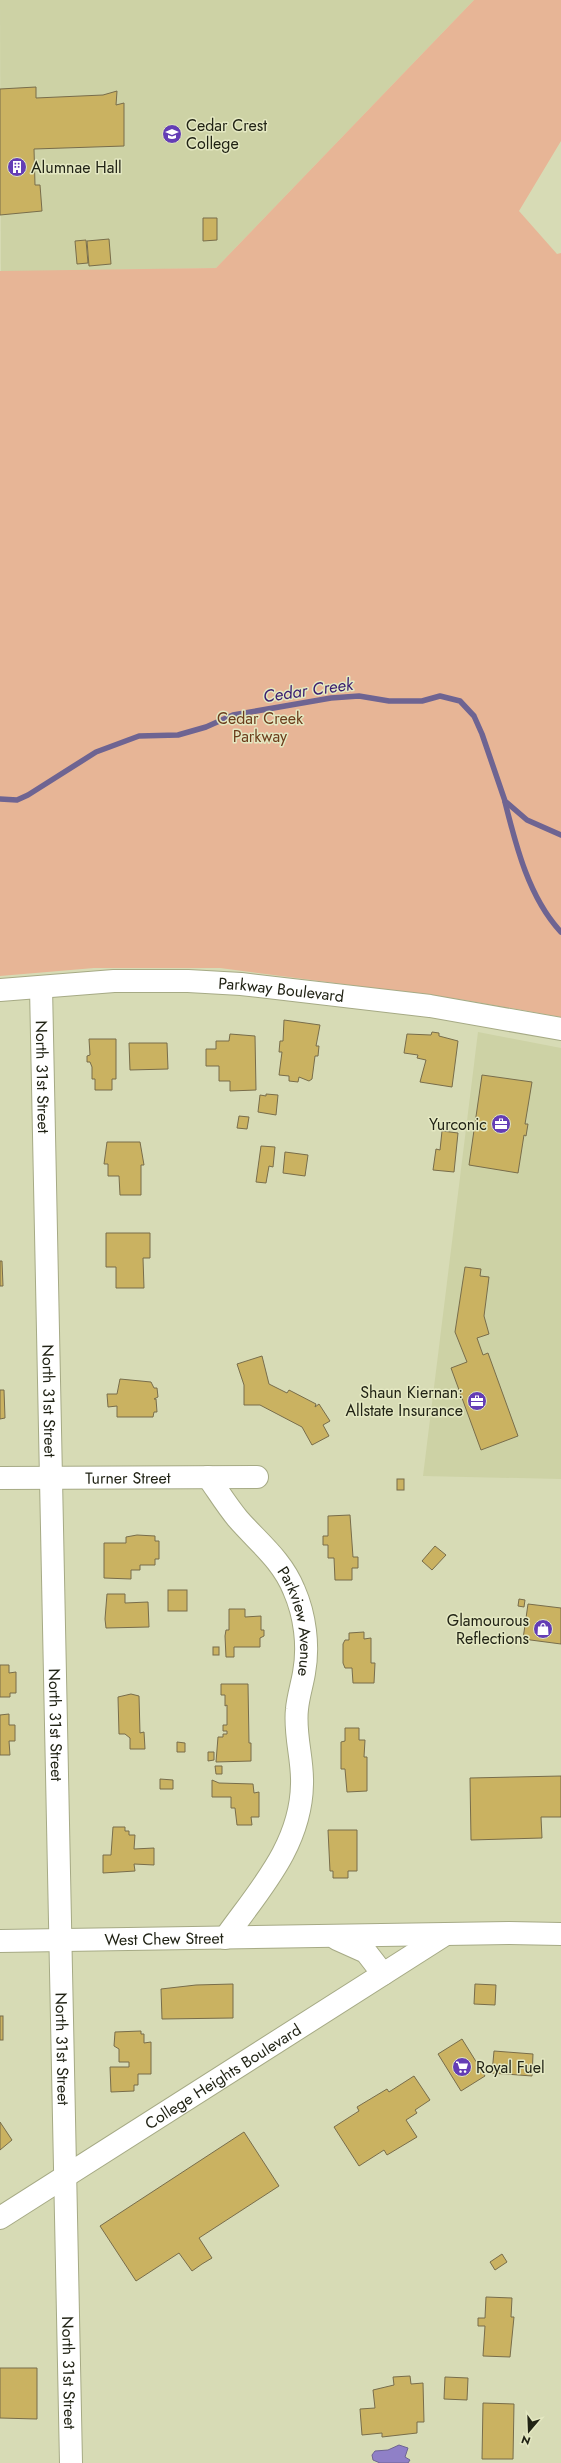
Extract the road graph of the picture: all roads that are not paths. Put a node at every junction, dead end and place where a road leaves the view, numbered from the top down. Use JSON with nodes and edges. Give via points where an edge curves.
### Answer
{"nodes":[{"id":1,"x":41,"y":987,"type":"junction"},
{"id":2,"x":0,"y":990,"type":"edge"},
{"id":3,"x":561,"y":1028,"type":"edge"},
{"id":4,"x":208,"y":1477,"type":"junction"},
{"id":5,"x":256,"y":1477,"type":"dead end"},
{"id":6,"x":0,"y":1478,"type":"edge"},
{"id":7,"x":51,"y":1478,"type":"junction"},
{"id":8,"x":446,"y":1934,"type":"junction"},
{"id":9,"x":561,"y":1934,"type":"edge"},
{"id":10,"x":328,"y":1936,"type":"junction"},
{"id":11,"x":225,"y":1938,"type":"junction"},
{"id":12,"x":59,"y":1940,"type":"junction"},
{"id":13,"x":0,"y":1941,"type":"edge"},
{"id":14,"x":383,"y":1974,"type":"junction"},
{"id":15,"x":64,"y":2178,"type":"junction"},
{"id":16,"x":0,"y":2218,"type":"edge"},
{"id":17,"x":71,"y":2463,"type":"edge"}],
"edges":[{"from":1,"to":2,"type":"street","name":"Parkway Boulevard"},
{"from":1,"to":3,"type":"street","name":"Parkway Boulevard","via":[[114,981],[241,984],[430,1006]]},
{"from":1,"to":7,"type":"street","name":"North 31st Street"},
{"from":4,"to":5,"type":"street","name":"Turner Street"},
{"from":4,"to":7,"type":"street","name":"Turner Street"},
{"from":4,"to":11,"type":"street","name":"Parkview Avenue","via":[[238,1519],[275,1557],[294,1590],[304,1624],[307,1652],[297,1709],[302,1782],[297,1827],[282,1859]]},
{"from":6,"to":7,"type":"street","name":"Turner Street"},
{"from":7,"to":12,"type":"street","name":"North 31st Street"},
{"from":8,"to":9,"type":"street","name":"West Chew Street"},
{"from":8,"to":10,"type":"street","name":"West Chew Street"},
{"from":8,"to":14,"type":"street","name":"College Heights Boulevard"},
{"from":10,"to":11,"type":"street","name":"West Chew Street"},
{"from":10,"to":14,"type":"street","name":"West Chew Street","via":[[348,1942],[366,1952]]},
{"from":11,"to":12,"type":"street","name":"West Chew Street"},
{"from":12,"to":13,"type":"street","name":"West Chew Street"},
{"from":12,"to":15,"type":"street","name":"North 31st Street"},
{"from":14,"to":15,"type":"street","name":"College Heights Boulevard"},
{"from":15,"to":16,"type":"street","name":"College Heights Boulevard"},
{"from":15,"to":17,"type":"street","name":"North 31st Street"}]}
